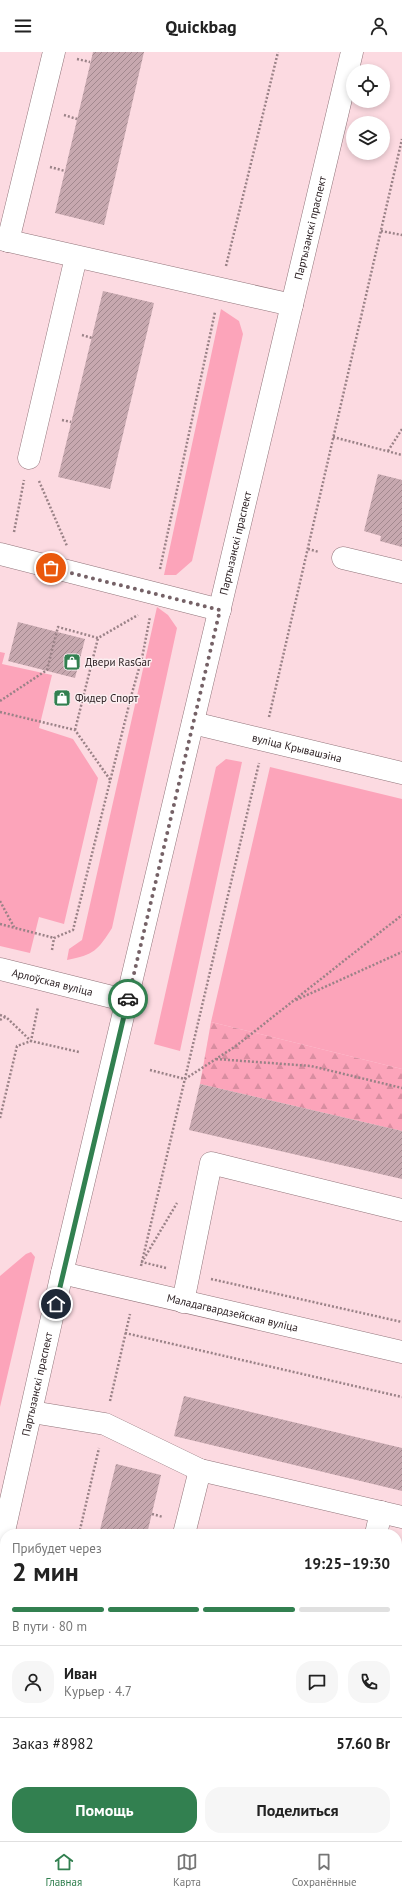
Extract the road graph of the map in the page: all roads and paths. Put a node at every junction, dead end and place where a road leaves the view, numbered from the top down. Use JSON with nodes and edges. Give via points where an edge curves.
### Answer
{"nodes":[{"id":1,"x":54,"y":52,"type":"edge"},
{"id":2,"x":278,"y":52,"type":"edge"},
{"id":3,"x":352,"y":52,"type":"edge"},
{"id":4,"x":402,"y":139,"type":"edge"},
{"id":5,"x":47,"y":167,"type":"dead end"},
{"id":6,"x":65,"y":171,"type":"dead end"},
{"id":7,"x":381,"y":231,"type":"junction"},
{"id":8,"x":402,"y":235,"type":"edge"},
{"id":9,"x":4,"y":240,"type":"edge"},
{"id":10,"x":76,"y":257,"type":"junction"},
{"id":11,"x":220,"y":289,"type":"junction"},
{"id":12,"x":292,"y":305,"type":"junction"},
{"id":13,"x":402,"y":429,"type":"edge"},
{"id":14,"x":333,"y":437,"type":"junction"},
{"id":15,"x":388,"y":451,"type":"junction"},
{"id":16,"x":402,"y":455,"type":"edge"},
{"id":17,"x":29,"y":458,"type":"junction"},
{"id":18,"x":4,"y":555,"type":"edge"},
{"id":19,"x":343,"y":558,"type":"dead end"},
{"id":20,"x":402,"y":572,"type":"edge"},
{"id":21,"x":80,"y":575,"type":"junction"},
{"id":22,"x":153,"y":600,"type":"junction"},
{"id":23,"x":220,"y":610,"type":"junction"},
{"id":24,"x":98,"y":638,"type":"junction"},
{"id":25,"x":0,"y":701,"type":"edge"},
{"id":26,"x":0,"y":712,"type":"edge"},
{"id":27,"x":268,"y":722,"type":"dead end"},
{"id":28,"x":193,"y":723,"type":"junction"},
{"id":29,"x":75,"y":730,"type":"junction"},
{"id":30,"x":259,"y":762,"type":"dead end"},
{"id":31,"x":402,"y":773,"type":"edge"},
{"id":32,"x":111,"y":782,"type":"junction"},
{"id":33,"x":0,"y":901,"type":"edge"},
{"id":34,"x":402,"y":914,"type":"edge"},
{"id":35,"x":0,"y":924,"type":"edge"},
{"id":36,"x":14,"y":927,"type":"junction"},
{"id":37,"x":54,"y":938,"type":"junction"},
{"id":38,"x":52,"y":950,"type":"dead end"},
{"id":39,"x":402,"y":952,"type":"edge"},
{"id":40,"x":0,"y":970,"type":"edge"},
{"id":41,"x":128,"y":1001,"type":"junction"},
{"id":42,"x":292,"y":1002,"type":"junction"},
{"id":43,"x":38,"y":1007,"type":"dead end"},
{"id":44,"x":0,"y":1015,"type":"edge"},
{"id":45,"x":6,"y":1016,"type":"junction"},
{"id":46,"x":0,"y":1020,"type":"edge"},
{"id":47,"x":31,"y":1041,"type":"junction"},
{"id":48,"x":79,"y":1052,"type":"dead end"},
{"id":49,"x":215,"y":1059,"type":"junction"},
{"id":50,"x":150,"y":1070,"type":"dead end"},
{"id":51,"x":185,"y":1078,"type":"junction"},
{"id":52,"x":402,"y":1088,"type":"edge"},
{"id":53,"x":0,"y":1118,"type":"edge"},
{"id":54,"x":178,"y":1201,"type":"dead end"},
{"id":55,"x":402,"y":1210,"type":"edge"},
{"id":56,"x":142,"y":1262,"type":"junction"},
{"id":57,"x":62,"y":1273,"type":"junction"},
{"id":58,"x":189,"y":1273,"type":"junction"},
{"id":59,"x":135,"y":1290,"type":"junction"},
{"id":60,"x":183,"y":1302,"type":"junction"},
{"id":61,"x":402,"y":1322,"type":"edge"},
{"id":62,"x":125,"y":1333,"type":"junction"},
{"id":63,"x":402,"y":1352,"type":"edge"},
{"id":64,"x":402,"y":1397,"type":"edge"},
{"id":65,"x":32,"y":1412,"type":"junction"},
{"id":66,"x":105,"y":1424,"type":"junction"},
{"id":67,"x":200,"y":1470,"type":"junction"},
{"id":68,"x":381,"y":1512,"type":"junction"},
{"id":69,"x":152,"y":1514,"type":"dead end"},
{"id":70,"x":402,"y":1517,"type":"edge"},
{"id":71,"x":177,"y":1526,"type":"edge"},
{"id":72,"x":5,"y":1529,"type":"edge"},
{"id":73,"x":80,"y":1529,"type":"edge"},
{"id":74,"x":377,"y":1529,"type":"edge"}],
"edges":[{"from":1,"to":9,"type":"main road"},
{"from":2,"to":11,"type":"path"},
{"from":3,"to":12,"type":"main road","name":"Партызанскі праспект"},
{"from":4,"to":7,"type":"path"},
{"from":5,"to":6,"type":"path"},
{"from":7,"to":8,"type":"path"},
{"from":7,"to":14,"type":"path"},
{"from":9,"to":10,"type":"main road"},
{"from":10,"to":11,"type":"main road"},
{"from":10,"to":17,"type":"main road"},
{"from":11,"to":12,"type":"main road"},
{"from":11,"to":22,"type":"path"},
{"from":12,"to":23,"type":"main road","name":"Партызанскі праспект"},
{"from":13,"to":15,"type":"path"},
{"from":14,"to":15,"type":"path"},
{"from":14,"to":27,"type":"path"},
{"from":15,"to":16,"type":"path"},
{"from":17,"to":18,"type":"path"},
{"from":17,"to":21,"type":"path"},
{"from":18,"to":21,"type":"main road"},
{"from":19,"to":20,"type":"main road"},
{"from":21,"to":22,"type":"main road"},
{"from":22,"to":23,"type":"main road"},
{"from":22,"to":24,"type":"path"},
{"from":22,"to":32,"type":"path","via":[[142,658]]},
{"from":23,"to":28,"type":"main road","name":"Партызанскі праспект"},
{"from":24,"to":25,"type":"path","via":[[58,627],[47,670]]},
{"from":24,"to":29,"type":"path"},
{"from":26,"to":29,"type":"path"},
{"from":28,"to":31,"type":"main road","name":"вуліца Крывашэіна"},
{"from":28,"to":41,"type":"main road","name":"Партызанскі праспект"},
{"from":29,"to":32,"type":"path"},
{"from":30,"to":51,"type":"path"},
{"from":32,"to":37,"type":"path","via":[[73,930]]},
{"from":33,"to":36,"type":"path"},
{"from":34,"to":42,"type":"path"},
{"from":35,"to":36,"type":"path"},
{"from":36,"to":37,"type":"path"},
{"from":37,"to":38,"type":"path"},
{"from":39,"to":42,"type":"path"},
{"from":40,"to":41,"type":"main road","name":"Арлоўская вуліца"},
{"from":41,"to":57,"type":"main road","name":"Партызанскі праспект"},
{"from":42,"to":49,"type":"path","via":[[236,1046]]},
{"from":43,"to":47,"type":"path"},
{"from":44,"to":45,"type":"path"},
{"from":45,"to":46,"type":"path"},
{"from":45,"to":47,"type":"path"},
{"from":47,"to":48,"type":"path"},
{"from":47,"to":53,"type":"path","via":[[17,1046]]},
{"from":49,"to":51,"type":"path"},
{"from":49,"to":52,"type":"path","via":[[311,1066]]},
{"from":50,"to":51,"type":"path"},
{"from":51,"to":56,"type":"path"},
{"from":54,"to":56,"type":"path"},
{"from":55,"to":58,"type":"main road","via":[[211,1163]]},
{"from":56,"to":58,"type":"path"},
{"from":56,"to":59,"type":"path"},
{"from":57,"to":59,"type":"main road","name":"Маладагвардзейская вуліца"},
{"from":57,"to":65,"type":"main road","name":"Партызанскі праспект"},
{"from":58,"to":60,"type":"main road"},
{"from":58,"to":61,"type":"path"},
{"from":59,"to":60,"type":"main road","name":"Маладагвардзейская вуліца"},
{"from":59,"to":62,"type":"path"},
{"from":60,"to":63,"type":"main road","name":"Маладагвардзейская вуліца"},
{"from":62,"to":64,"type":"path"},
{"from":62,"to":66,"type":"path"},
{"from":65,"to":66,"type":"main road"},
{"from":65,"to":72,"type":"main road","name":"Партызанскі праспект"},
{"from":66,"to":67,"type":"main road"},
{"from":66,"to":73,"type":"path"},
{"from":67,"to":68,"type":"main road"},
{"from":67,"to":71,"type":"main road"},
{"from":68,"to":70,"type":"main road"},
{"from":68,"to":74,"type":"main road"},
{"from":69,"to":71,"type":"path"}]}
